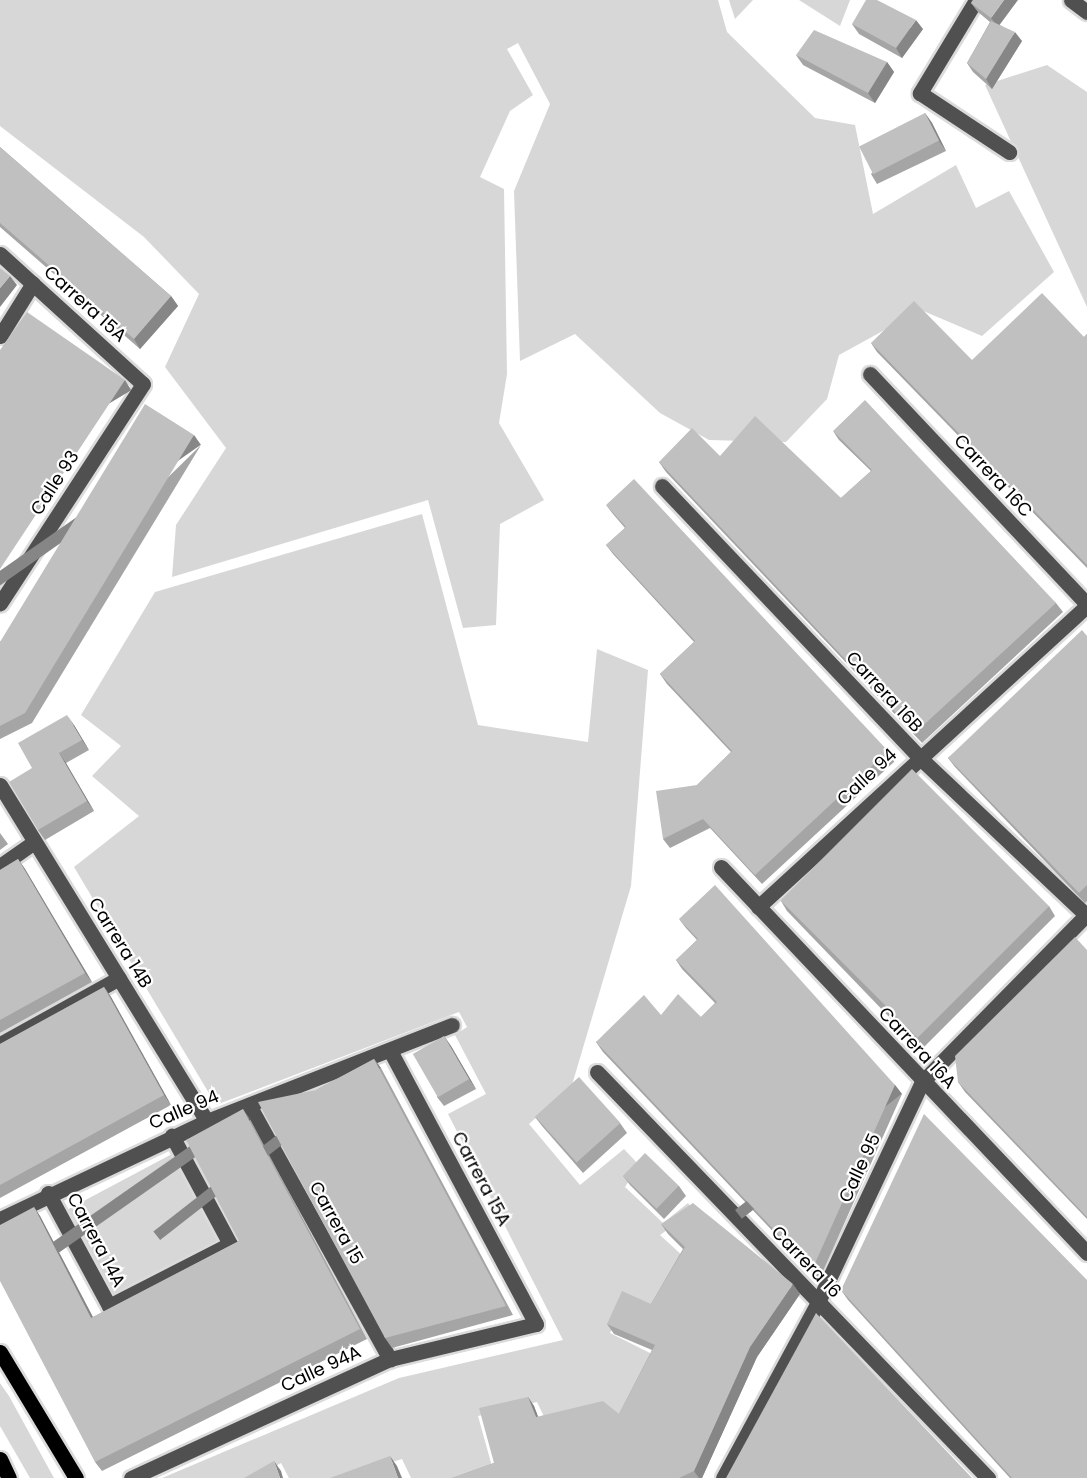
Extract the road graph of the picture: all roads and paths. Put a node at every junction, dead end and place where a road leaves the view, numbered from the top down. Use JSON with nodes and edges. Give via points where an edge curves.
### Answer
{"nodes":[{"id":1,"x":976,"y":0,"type":"edge"},
{"id":2,"x":1071,"y":0,"type":"edge"},
{"id":3,"x":1087,"y":12,"type":"edge"},
{"id":4,"x":1009,"y":152,"type":"dead end"},
{"id":5,"x":0,"y":255,"type":"edge"},
{"id":6,"x":33,"y":283,"type":"junction"},
{"id":7,"x":0,"y":336,"type":"edge"},
{"id":8,"x":870,"y":374,"type":"dead end"},
{"id":9,"x":143,"y":384,"type":"joint"},
{"id":10,"x":662,"y":486,"type":"dead end"},
{"id":11,"x":0,"y":603,"type":"edge"},
{"id":12,"x":1087,"y":605,"type":"edge"},
{"id":13,"x":918,"y":756,"type":"junction"},
{"id":14,"x":0,"y":785,"type":"edge"},
{"id":15,"x":34,"y":842,"type":"junction"},
{"id":16,"x":0,"y":866,"type":"edge"},
{"id":17,"x":721,"y":867,"type":"dead end"},
{"id":18,"x":758,"y":907,"type":"junction"},
{"id":19,"x":1087,"y":915,"type":"edge"},
{"id":20,"x":119,"y":978,"type":"junction"},
{"id":21,"x":452,"y":1025,"type":"dead end"},
{"id":22,"x":0,"y":1044,"type":"edge"},
{"id":23,"x":391,"y":1052,"type":"junction"},
{"id":24,"x":597,"y":1072,"type":"dead end"},
{"id":25,"x":922,"y":1082,"type":"junction"},
{"id":26,"x":249,"y":1105,"type":"junction"},
{"id":27,"x":207,"y":1120,"type":"junction"},
{"id":28,"x":172,"y":1136,"type":"junction"},
{"id":29,"x":48,"y":1193,"type":"junction"},
{"id":30,"x":0,"y":1219,"type":"edge"},
{"id":31,"x":1087,"y":1253,"type":"edge"},
{"id":32,"x":818,"y":1302,"type":"junction"},
{"id":33,"x":536,"y":1324,"type":"joint"},
{"id":34,"x":0,"y":1352,"type":"edge"},
{"id":35,"x":390,"y":1359,"type":"junction"},
{"id":36,"x":0,"y":1459,"type":"edge"},
{"id":37,"x":9,"y":1478,"type":"edge"},
{"id":38,"x":76,"y":1478,"type":"edge"},
{"id":39,"x":131,"y":1478,"type":"edge"},
{"id":40,"x":723,"y":1478,"type":"edge"},
{"id":41,"x":987,"y":1478,"type":"edge"}],
"edges":[{"from":1,"to":4,"type":"street","via":[[920,93]]},
{"from":2,"to":3,"type":"street"},
{"from":5,"to":6,"type":"street","name":"Carrera 15A"},
{"from":6,"to":7,"type":"street"},
{"from":6,"to":9,"type":"street","name":"Carrera 15A"},
{"from":8,"to":12,"type":"street","name":"Carrera 16C"},
{"from":9,"to":11,"type":"street","name":"Calle 93"},
{"from":10,"to":13,"type":"street","name":"Carrera 16B"},
{"from":12,"to":13,"type":"street","name":"Calle 94"},
{"from":13,"to":18,"type":"street","name":"Calle 94"},
{"from":13,"to":19,"type":"street","name":"Carrera 16B"},
{"from":14,"to":15,"type":"street","name":"Carrera 14B"},
{"from":15,"to":16,"type":"street"},
{"from":15,"to":20,"type":"street","name":"Carrera 14B"},
{"from":17,"to":18,"type":"street","name":"Carrera 16A"},
{"from":18,"to":25,"type":"street","name":"Carrera 16A"},
{"from":19,"to":25,"type":"street","name":"Calle 95"},
{"from":20,"to":22,"type":"street"},
{"from":20,"to":27,"type":"street","name":"Carrera 14B"},
{"from":21,"to":23,"type":"street","name":"Calle 94"},
{"from":23,"to":26,"type":"street","name":"Calle 94"},
{"from":23,"to":33,"type":"street","name":"Carrera 15A"},
{"from":24,"to":32,"type":"street","name":"Carrera 16"},
{"from":25,"to":31,"type":"street","name":"Carrera 16A"},
{"from":25,"to":32,"type":"street","name":"Calle 95"},
{"from":26,"to":27,"type":"street","name":"Calle 94"},
{"from":26,"to":35,"type":"street","name":"Carrera 15"},
{"from":27,"to":28,"type":"street","name":"Calle 94"},
{"from":28,"to":29,"type":"street","name":"Calle 94"},
{"from":28,"to":29,"type":"street","name":"Carrera 14A","via":[[230,1244],[109,1306]]},
{"from":29,"to":30,"type":"street","name":"Calle 94"},
{"from":32,"to":40,"type":"street","name":"Calle 95"},
{"from":32,"to":41,"type":"street","name":"Carrera 16"},
{"from":33,"to":35,"type":"street","name":"Calle 94A"},
{"from":34,"to":38,"type":"main road"},
{"from":35,"to":39,"type":"street","name":"Calle 94A"},
{"from":36,"to":37,"type":"main road"}]}
